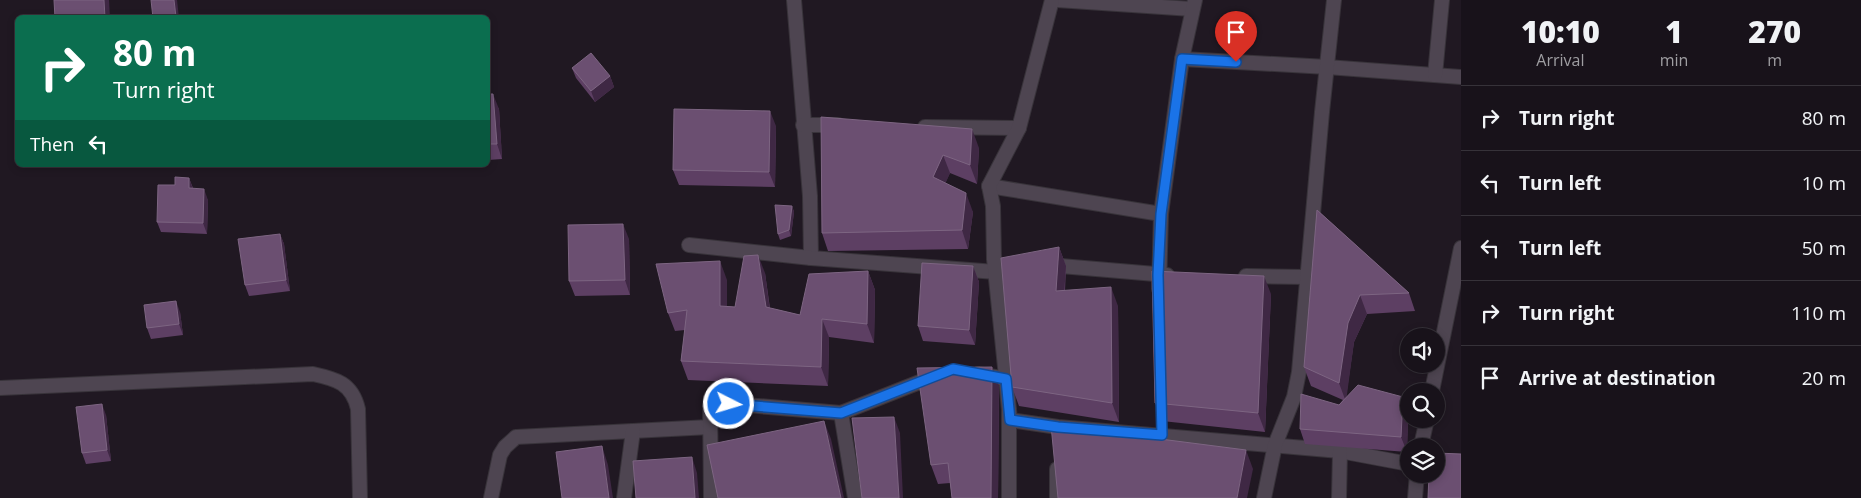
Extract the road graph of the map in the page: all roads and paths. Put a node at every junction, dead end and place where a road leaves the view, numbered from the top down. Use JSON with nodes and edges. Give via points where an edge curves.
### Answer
{"nodes":[{"id":1,"x":794,"y":0,"type":"edge"},
{"id":2,"x":1052,"y":0,"type":"edge"},
{"id":3,"x":1057,"y":0,"type":"edge"},
{"id":4,"x":1334,"y":0,"type":"edge"},
{"id":5,"x":1442,"y":0,"type":"edge"},
{"id":6,"x":1194,"y":5,"type":"edge"},
{"id":7,"x":1182,"y":59,"type":"junction"},
{"id":8,"x":1327,"y":67,"type":"junction"},
{"id":9,"x":1435,"y":75,"type":"junction"},
{"id":10,"x":1461,"y":77,"type":"edge"},
{"id":11,"x":803,"y":125,"type":"junction"},
{"id":12,"x":852,"y":126,"type":"edge"},
{"id":13,"x":911,"y":126,"type":"edge"},
{"id":14,"x":1019,"y":128,"type":"junction"},
{"id":15,"x":989,"y":186,"type":"junction"},
{"id":16,"x":1161,"y":214,"type":"junction"},
{"id":17,"x":689,"y":245,"type":"dead end"},
{"id":18,"x":1461,"y":248,"type":"edge"},
{"id":19,"x":811,"y":258,"type":"junction"},
{"id":20,"x":1012,"y":261,"type":"edge"},
{"id":21,"x":1039,"y":264,"type":"edge"},
{"id":22,"x":995,"y":266,"type":"junction"},
{"id":23,"x":1158,"y":275,"type":"junction"},
{"id":24,"x":1178,"y":275,"type":"edge"},
{"id":25,"x":1228,"y":276,"type":"edge"},
{"id":26,"x":1307,"y":277,"type":"junction"},
{"id":27,"x":1159,"y":299,"type":"edge"},
{"id":28,"x":962,"y":371,"type":"edge"},
{"id":29,"x":945,"y":372,"type":"edge"},
{"id":30,"x":1434,"y":383,"type":"edge"},
{"id":31,"x":0,"y":388,"type":"edge"},
{"id":32,"x":841,"y":413,"type":"junction"},
{"id":33,"x":1010,"y":420,"type":"junction"},
{"id":34,"x":710,"y":427,"type":"junction"},
{"id":35,"x":1058,"y":427,"type":"junction"},
{"id":36,"x":633,"y":431,"type":"junction"},
{"id":37,"x":1275,"y":445,"type":"junction"},
{"id":38,"x":1340,"y":451,"type":"junction"},
{"id":39,"x":1400,"y":462,"type":"edge"},
{"id":40,"x":1416,"y":483,"type":"edge"},
{"id":41,"x":360,"y":498,"type":"edge"},
{"id":42,"x":491,"y":498,"type":"edge"},
{"id":43,"x":624,"y":498,"type":"edge"},
{"id":44,"x":711,"y":498,"type":"edge"},
{"id":45,"x":855,"y":498,"type":"edge"},
{"id":46,"x":1009,"y":498,"type":"edge"},
{"id":47,"x":1057,"y":498,"type":"edge"},
{"id":48,"x":1264,"y":498,"type":"edge"},
{"id":49,"x":1339,"y":498,"type":"edge"},
{"id":50,"x":1415,"y":498,"type":"edge"}],
"edges":[{"from":1,"to":11,"type":"street"},
{"from":2,"to":14,"type":"street"},
{"from":3,"to":6,"type":"street"},
{"from":4,"to":8,"type":"street"},
{"from":5,"to":9,"type":"street"},
{"from":6,"to":7,"type":"street"},
{"from":7,"to":8,"type":"street"},
{"from":7,"to":16,"type":"street"},
{"from":8,"to":9,"type":"street"},
{"from":8,"to":26,"type":"street"},
{"from":9,"to":10,"type":"street"},
{"from":11,"to":12,"type":"street"},
{"from":11,"to":19,"type":"street","via":[[810,196]]},
{"from":13,"to":14,"type":"street"},
{"from":14,"to":15,"type":"street"},
{"from":15,"to":16,"type":"street"},
{"from":15,"to":22,"type":"street"},
{"from":16,"to":23,"type":"street"},
{"from":17,"to":19,"type":"street"},
{"from":18,"to":30,"type":"street"},
{"from":19,"to":22,"type":"street"},
{"from":20,"to":22,"type":"street"},
{"from":21,"to":23,"type":"street"},
{"from":22,"to":33,"type":"street"},
{"from":23,"to":24,"type":"street"},
{"from":23,"to":27,"type":"street"},
{"from":25,"to":26,"type":"street"},
{"from":26,"to":37,"type":"street","via":[[1299,372],[1294,397]]},
{"from":28,"to":33,"type":"street","via":[[1006,379]]},
{"from":29,"to":32,"type":"street"},
{"from":31,"to":41,"type":"street","via":[[313,374],[336,379],[356,397]]},
{"from":32,"to":34,"type":"street","via":[[710,402]]},
{"from":32,"to":45,"type":"street"},
{"from":33,"to":35,"type":"street"},
{"from":33,"to":46,"type":"street"},
{"from":34,"to":36,"type":"street"},
{"from":34,"to":44,"type":"street"},
{"from":35,"to":37,"type":"street","via":[[1162,428]]},
{"from":35,"to":47,"type":"street"},
{"from":36,"to":42,"type":"street","via":[[516,437],[500,454]]},
{"from":36,"to":43,"type":"street"},
{"from":37,"to":38,"type":"street"},
{"from":37,"to":48,"type":"street"},
{"from":38,"to":39,"type":"street"},
{"from":38,"to":49,"type":"street"},
{"from":40,"to":50,"type":"street"}]}
